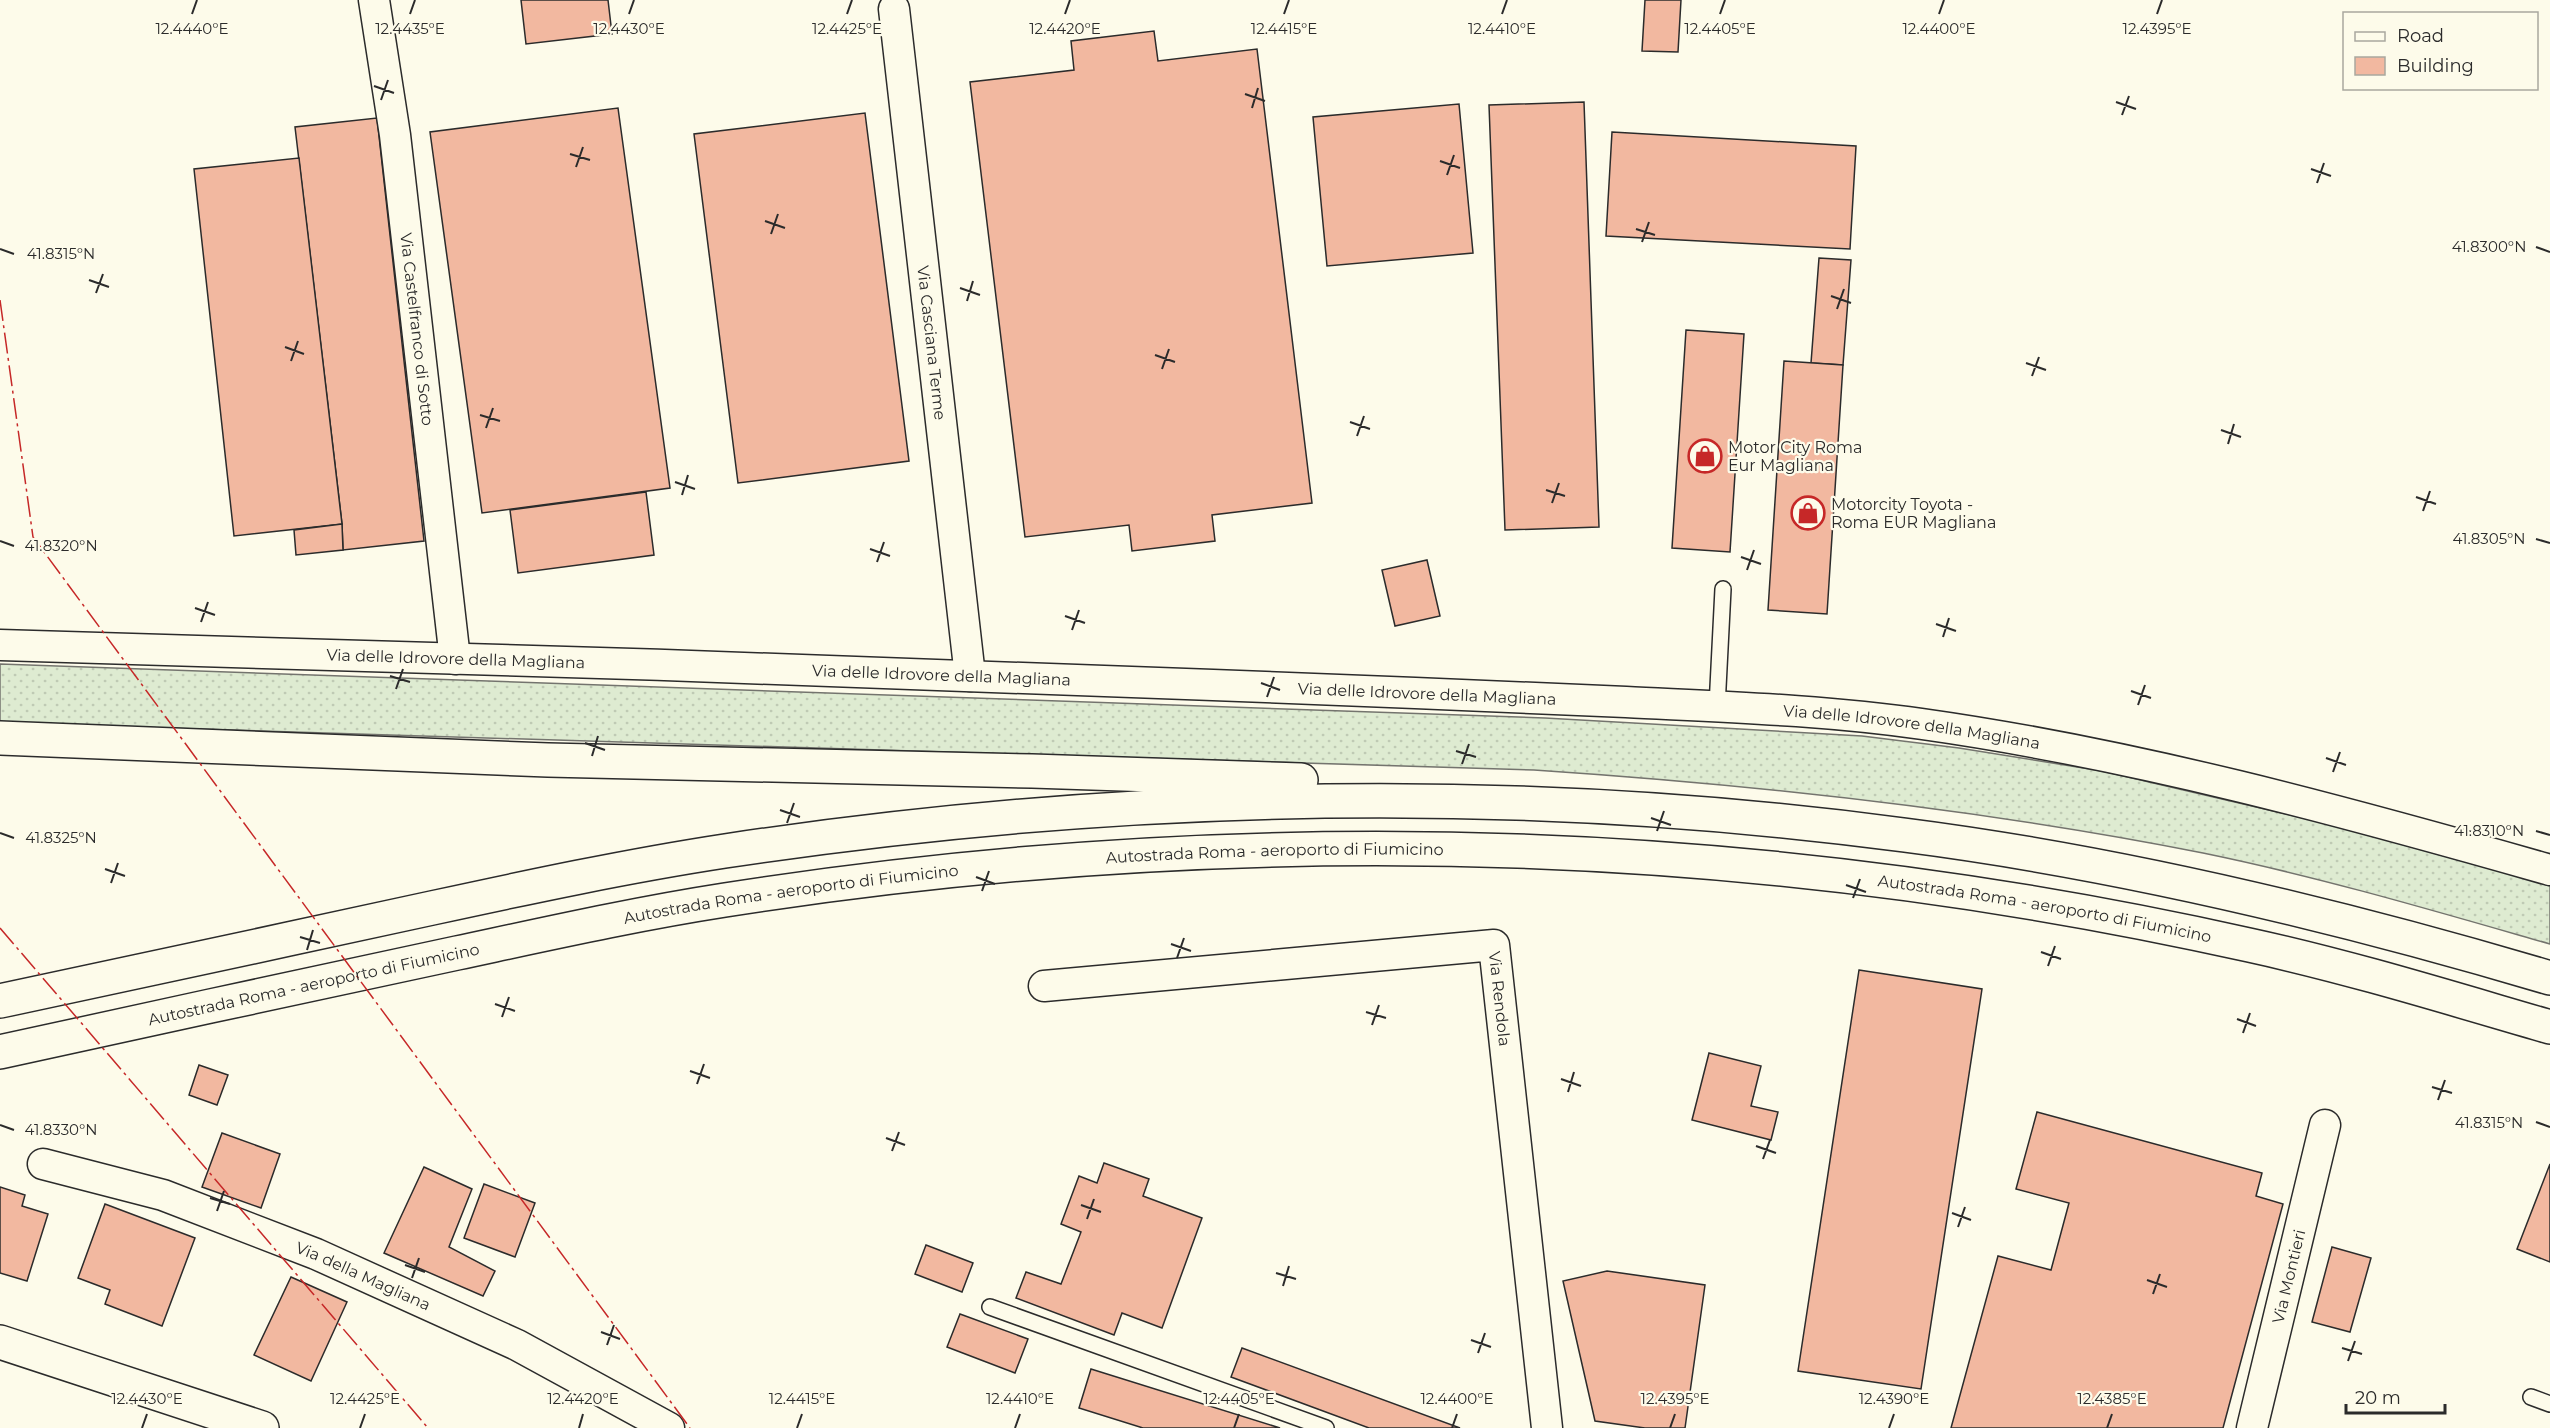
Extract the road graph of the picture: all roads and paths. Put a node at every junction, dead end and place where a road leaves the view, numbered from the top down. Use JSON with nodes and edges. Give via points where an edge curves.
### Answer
{"nodes":[{"id":1,"x":374,"y":0,"type":"edge"},
{"id":2,"x":894,"y":9,"type":"dead end"},
{"id":3,"x":1722,"y":589,"type":"dead end"},
{"id":4,"x":0,"y":645,"type":"edge"},
{"id":5,"x":455,"y":659,"type":"junction"},
{"id":6,"x":970,"y":676,"type":"junction"},
{"id":7,"x":1717,"y":707,"type":"junction"},
{"id":8,"x":0,"y":738,"type":"edge"},
{"id":9,"x":1485,"y":800,"type":"junction"},
{"id":10,"x":2550,"y":870,"type":"edge"},
{"id":11,"x":2550,"y":978,"type":"edge"},
{"id":12,"x":1044,"y":986,"type":"dead end"},
{"id":13,"x":0,"y":1001,"type":"edge"},
{"id":14,"x":2550,"y":1027,"type":"edge"},
{"id":15,"x":0,"y":1052,"type":"edge"},
{"id":16,"x":2325,"y":1125,"type":"dead end"},
{"id":17,"x":43,"y":1164,"type":"dead end"},
{"id":18,"x":990,"y":1307,"type":"dead end"},
{"id":19,"x":0,"y":1342,"type":"edge"},
{"id":20,"x":2531,"y":1396,"type":"dead end"},
{"id":21,"x":2550,"y":1404,"type":"edge"},
{"id":22,"x":262,"y":1428,"type":"edge"},
{"id":23,"x":669,"y":1428,"type":"edge"},
{"id":24,"x":1326,"y":1428,"type":"edge"},
{"id":25,"x":1547,"y":1428,"type":"edge"},
{"id":26,"x":2252,"y":1428,"type":"edge"}],
"edges":[{"from":1,"to":5,"type":"street","name":"Via Castelfranco di Sotto","via":[[395,135]]},
{"from":2,"to":6,"type":"street","name":"Via Casciana Terme"},
{"from":3,"to":7,"type":"lane"},
{"from":4,"to":5,"type":"street","name":"Via delle Idrovore della Magliana"},
{"from":5,"to":6,"type":"street","name":"Via delle Idrovore della Magliana"},
{"from":6,"to":7,"type":"street","name":"Via delle Idrovore della Magliana"},
{"from":7,"to":10,"type":"street","name":"Via delle Idrovore della Magliana","via":[[1921,724],[2110,756],[2390,825]]},
{"from":8,"to":9,"type":"main road","via":[[548,760],[1303,780]]},
{"from":9,"to":11,"type":"main road","via":[[1769,819],[2003,850],[2160,878],[2349,921]]},
{"from":9,"to":13,"type":"main road","via":[[1125,808],[788,842],[531,887]]},
{"from":12,"to":25,"type":"street","name":"Via Rendola","via":[[1494,945]]},
{"from":14,"to":15,"type":"main road","name":"Autostrada Roma - aeroporto di Fiumicino","via":[[2276,951],[1991,896],[1803,871],[1593,853],[1360,847],[1061,860],[723,900]]},
{"from":16,"to":26,"type":"street","name":"Via Montieri"},
{"from":17,"to":23,"type":"street","name":"Via della Magliana","via":[[164,1196],[316,1254],[517,1345]]},
{"from":18,"to":24,"type":"lane"},
{"from":19,"to":22,"type":"main road"},
{"from":20,"to":21,"type":"lane"}]}
